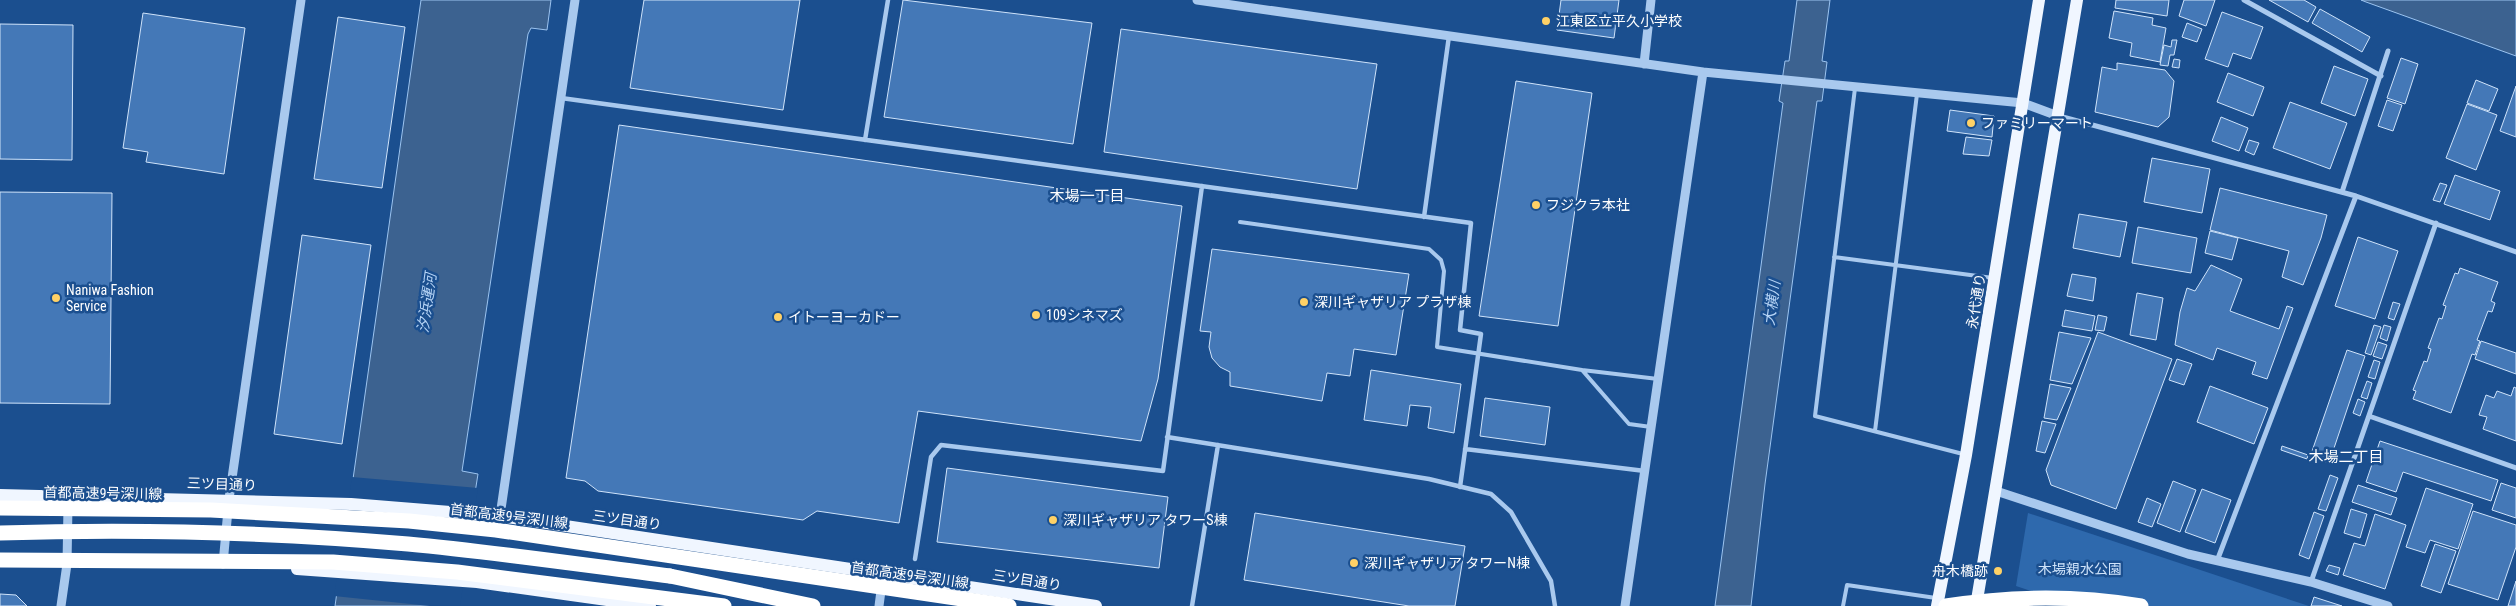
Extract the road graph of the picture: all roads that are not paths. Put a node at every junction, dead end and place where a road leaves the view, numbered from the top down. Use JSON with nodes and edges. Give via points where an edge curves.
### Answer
{"nodes":[{"id":1,"x":301,"y":0,"type":"edge"},
{"id":2,"x":575,"y":0,"type":"edge"},
{"id":3,"x":888,"y":0,"type":"edge"},
{"id":4,"x":1197,"y":0,"type":"edge"},
{"id":5,"x":1651,"y":0,"type":"edge"},
{"id":6,"x":2039,"y":0,"type":"edge"},
{"id":7,"x":2077,"y":0,"type":"edge"},
{"id":8,"x":2244,"y":0,"type":"edge"},
{"id":9,"x":1449,"y":36,"type":"junction"},
{"id":10,"x":2388,"y":51,"type":"dead end"},
{"id":11,"x":1644,"y":64,"type":"junction"},
{"id":12,"x":1703,"y":72,"type":"junction"},
{"id":13,"x":2380,"y":76,"type":"junction"},
{"id":14,"x":1855,"y":86,"type":"junction"},
{"id":15,"x":1917,"y":93,"type":"junction"},
{"id":16,"x":561,"y":98,"type":"junction"},
{"id":17,"x":2023,"y":103,"type":"junction"},
{"id":18,"x":2058,"y":116,"type":"junction"},
{"id":19,"x":865,"y":140,"type":"junction"},
{"id":20,"x":1202,"y":186,"type":"junction"},
{"id":21,"x":2342,"y":192,"type":"junction"},
{"id":22,"x":2356,"y":196,"type":"junction"},
{"id":23,"x":1424,"y":217,"type":"junction"},
{"id":24,"x":1240,"y":222,"type":"dead end"},
{"id":25,"x":2436,"y":223,"type":"junction"},
{"id":26,"x":2516,"y":252,"type":"edge"},
{"id":27,"x":1834,"y":257,"type":"junction"},
{"id":28,"x":1896,"y":265,"type":"junction"},
{"id":29,"x":1995,"y":279,"type":"junction"},
{"id":30,"x":1479,"y":354,"type":"junction"},
{"id":31,"x":1582,"y":370,"type":"junction"},
{"id":32,"x":1658,"y":379,"type":"junction"},
{"id":33,"x":2369,"y":416,"type":"junction"},
{"id":34,"x":1651,"y":427,"type":"junction"},
{"id":35,"x":1875,"y":431,"type":"junction"},
{"id":36,"x":1167,"y":437,"type":"junction"},
{"id":37,"x":1218,"y":445,"type":"junction"},
{"id":38,"x":1465,"y":449,"type":"junction"},
{"id":39,"x":1966,"y":455,"type":"junction"},
{"id":40,"x":2516,"y":468,"type":"edge"},
{"id":41,"x":1645,"y":471,"type":"junction"},
{"id":42,"x":1460,"y":487,"type":"junction"},
{"id":43,"x":1996,"y":491,"type":"junction"},
{"id":44,"x":0,"y":495,"type":"edge"},
{"id":45,"x":69,"y":496,"type":"junction"},
{"id":46,"x":229,"y":499,"type":"junction"},
{"id":47,"x":0,"y":508,"type":"edge"},
{"id":48,"x":500,"y":516,"type":"junction"},
{"id":49,"x":0,"y":533,"type":"edge"},
{"id":50,"x":916,"y":559,"type":"dead end"},
{"id":51,"x":0,"y":560,"type":"edge"},
{"id":52,"x":2217,"y":561,"type":"junction"},
{"id":53,"x":66,"y":564,"type":"junction"},
{"id":54,"x":0,"y":566,"type":"edge"},
{"id":55,"x":222,"y":566,"type":"junction"},
{"id":56,"x":883,"y":573,"type":"junction"},
{"id":57,"x":2311,"y":582,"type":"junction"},
{"id":58,"x":1940,"y":603,"type":"edge"},
{"id":59,"x":61,"y":606,"type":"edge"},
{"id":60,"x":650,"y":606,"type":"edge"},
{"id":61,"x":724,"y":606,"type":"edge"},
{"id":62,"x":813,"y":606,"type":"edge"},
{"id":63,"x":879,"y":606,"type":"edge"},
{"id":64,"x":1009,"y":606,"type":"edge"},
{"id":65,"x":1096,"y":606,"type":"edge"},
{"id":66,"x":1192,"y":606,"type":"edge"},
{"id":67,"x":1555,"y":606,"type":"edge"},
{"id":68,"x":1625,"y":606,"type":"edge"},
{"id":69,"x":1843,"y":606,"type":"edge"},
{"id":70,"x":1964,"y":606,"type":"edge"},
{"id":71,"x":1976,"y":606,"type":"edge"},
{"id":72,"x":2131,"y":606,"type":"edge"},
{"id":73,"x":2141,"y":606,"type":"edge"},
{"id":74,"x":2388,"y":606,"type":"edge"}],
"edges":[{"from":1,"to":46,"type":"street"},
{"from":2,"to":16,"type":"street"},
{"from":3,"to":19,"type":"street"},
{"from":4,"to":9,"type":"street"},
{"from":5,"to":11,"type":"street"},
{"from":6,"to":17,"type":"main road","name":"永代通り"},
{"from":7,"to":18,"type":"main road"},
{"from":8,"to":13,"type":"street"},
{"from":9,"to":11,"type":"street"},
{"from":9,"to":23,"type":"street"},
{"from":10,"to":13,"type":"street"},
{"from":11,"to":12,"type":"street"},
{"from":12,"to":14,"type":"street"},
{"from":12,"to":32,"type":"street"},
{"from":13,"to":21,"type":"street"},
{"from":14,"to":15,"type":"street"},
{"from":14,"to":27,"type":"lane"},
{"from":15,"to":17,"type":"street"},
{"from":15,"to":28,"type":"lane"},
{"from":16,"to":19,"type":"street"},
{"from":16,"to":48,"type":"street"},
{"from":17,"to":18,"type":"street"},
{"from":17,"to":29,"type":"main road","name":"永代通り"},
{"from":18,"to":21,"type":"street"},
{"from":18,"to":43,"type":"main road"},
{"from":19,"to":20,"type":"street"},
{"from":20,"to":23,"type":"street"},
{"from":20,"to":36,"type":"street"},
{"from":21,"to":22,"type":"street"},
{"from":22,"to":25,"type":"street"},
{"from":22,"to":52,"type":"street"},
{"from":23,"to":30,"type":"street","via":[[1471,223],[1460,330],[1481,334]]},
{"from":24,"to":30,"type":"lane","via":[[1429,249],[1441,260],[1444,271],[1437,347]]},
{"from":25,"to":26,"type":"street"},
{"from":25,"to":33,"type":"street"},
{"from":27,"to":28,"type":"lane"},
{"from":27,"to":35,"type":"lane","via":[[1815,416]]},
{"from":28,"to":29,"type":"lane"},
{"from":28,"to":35,"type":"lane"},
{"from":29,"to":39,"type":"main road","name":"永代通り"},
{"from":30,"to":31,"type":"lane"},
{"from":30,"to":38,"type":"street"},
{"from":31,"to":32,"type":"lane"},
{"from":31,"to":34,"type":"lane","via":[[1629,424]]},
{"from":32,"to":34,"type":"street"},
{"from":33,"to":40,"type":"street"},
{"from":33,"to":57,"type":"street"},
{"from":34,"to":41,"type":"street"},
{"from":35,"to":39,"type":"lane"},
{"from":36,"to":37,"type":"street"},
{"from":36,"to":50,"type":"street","via":[[1163,470],[941,445],[931,457]]},
{"from":37,"to":42,"type":"street","via":[[1429,479]]},
{"from":37,"to":66,"type":"street"},
{"from":38,"to":41,"type":"street"},
{"from":38,"to":42,"type":"street"},
{"from":39,"to":58,"type":"main road","name":"永代通り"},
{"from":41,"to":68,"type":"street"},
{"from":42,"to":67,"type":"street","via":[[1490,494],[1511,512],[1551,581]]},
{"from":43,"to":52,"type":"street"},
{"from":43,"to":71,"type":"main road"},
{"from":44,"to":45,"type":"main road","name":"三ツ目通り"},
{"from":45,"to":46,"type":"main road","name":"三ツ目通り"},
{"from":45,"to":53,"type":"street"},
{"from":46,"to":48,"type":"main road","name":"三ツ目通り","via":[[351,504]]},
{"from":46,"to":55,"type":"street"},
{"from":47,"to":64,"type":"highway","name":"首都高速9号深川線","bridge":true,"via":[[210,510],[409,521],[496,530]]},
{"from":48,"to":56,"type":"main road","name":"三ツ目通り"},
{"from":49,"to":62,"type":"highway","bridge":true,"via":[[209,532],[455,549],[670,576]]},
{"from":51,"to":61,"type":"highway","bridge":true,"via":[[334,562],[457,572]]},
{"from":52,"to":57,"type":"street"},
{"from":53,"to":54,"type":"main road"},
{"from":53,"to":55,"type":"main road"},
{"from":53,"to":59,"type":"street"},
{"from":55,"to":60,"type":"main road","via":[[330,570],[477,582]]},
{"from":56,"to":63,"type":"street"},
{"from":56,"to":65,"type":"main road","name":"三ツ目通り"},
{"from":57,"to":74,"type":"street"},
{"from":58,"to":69,"type":"lane","via":[[1847,585]]},
{"from":58,"to":73,"type":"highway","bridge":true,"via":[[2045,599]]},
{"from":70,"to":72,"type":"highway","bridge":true,"via":[[2045,600]]}]}
